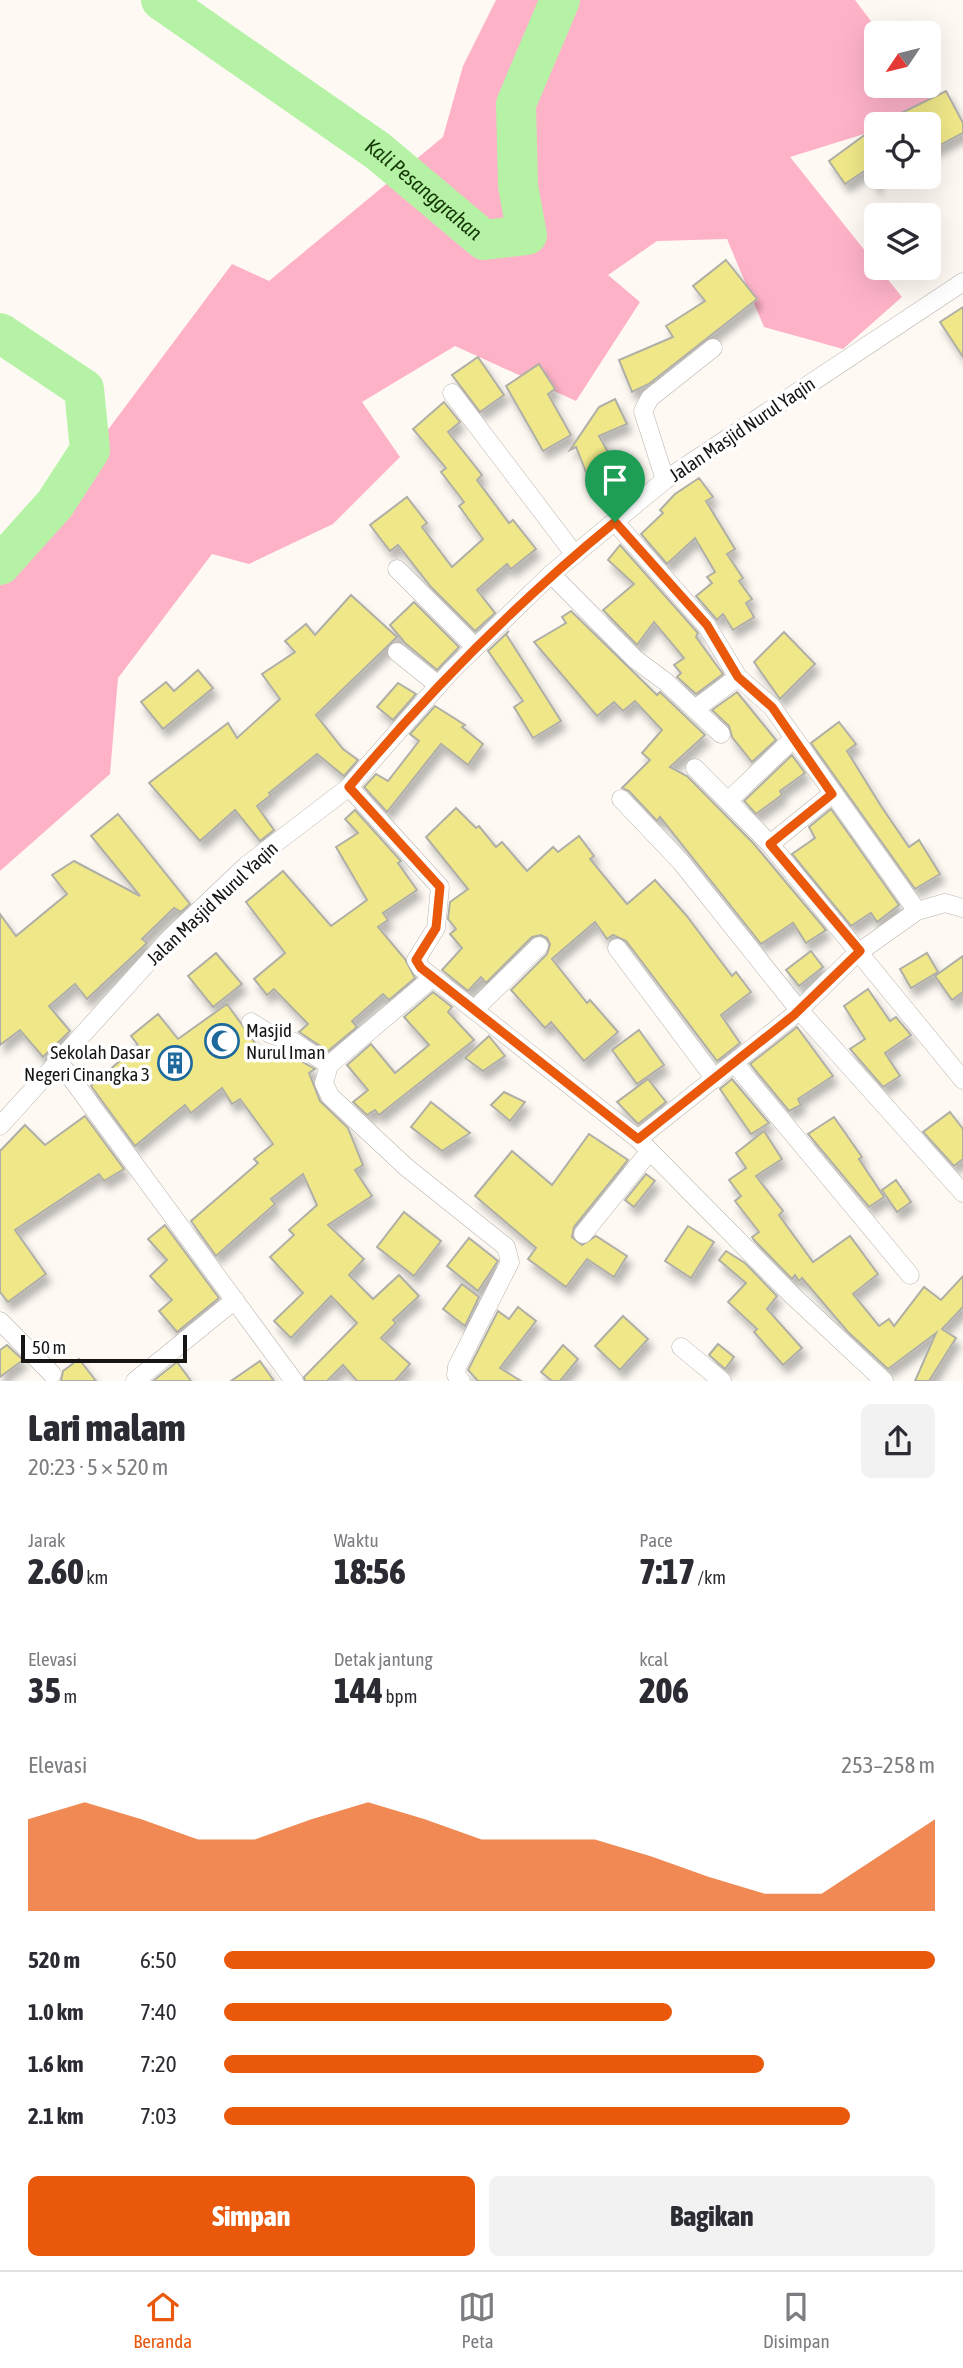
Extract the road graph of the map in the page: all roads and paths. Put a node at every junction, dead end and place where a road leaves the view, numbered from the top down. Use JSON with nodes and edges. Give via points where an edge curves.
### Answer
{"nodes":[{"id":1,"x":962,"y":284,"type":"edge"},
{"id":2,"x":713,"y":348,"type":"dead end"},
{"id":3,"x":452,"y":393,"type":"dead end"},
{"id":4,"x":665,"y":481,"type":"junction"},
{"id":5,"x":615,"y":522,"type":"junction"},
{"id":6,"x":575,"y":555,"type":"junction"},
{"id":7,"x":397,"y":569,"type":"dead end"},
{"id":8,"x":551,"y":574,"type":"junction"},
{"id":9,"x":474,"y":646,"type":"junction"},
{"id":10,"x":397,"y":652,"type":"dead end"},
{"id":11,"x":738,"y":677,"type":"junction"},
{"id":12,"x":438,"y":685,"type":"junction"},
{"id":13,"x":695,"y":709,"type":"junction"},
{"id":14,"x":721,"y":734,"type":"dead end"},
{"id":15,"x":794,"y":738,"type":"junction"},
{"id":16,"x":695,"y":768,"type":"dead end"},
{"id":17,"x":349,"y":787,"type":"junction"},
{"id":18,"x":832,"y":794,"type":"junction"},
{"id":19,"x":621,"y":799,"type":"dead end"},
{"id":20,"x":729,"y":800,"type":"junction"},
{"id":21,"x":770,"y":844,"type":"junction"},
{"id":22,"x":963,"y":908,"type":"edge"},
{"id":23,"x":917,"y":911,"type":"junction"},
{"id":24,"x":539,"y":946,"type":"dead end"},
{"id":25,"x":617,"y":948,"type":"dead end"},
{"id":26,"x":860,"y":951,"type":"junction"},
{"id":27,"x":431,"y":979,"type":"junction"},
{"id":28,"x":474,"y":1010,"type":"junction"},
{"id":29,"x":799,"y":1010,"type":"junction"},
{"id":30,"x":251,"y":1022,"type":"dead end"},
{"id":31,"x":60,"y":1063,"type":"junction"},
{"id":32,"x":735,"y":1064,"type":"junction"},
{"id":33,"x":329,"y":1065,"type":"junction"},
{"id":34,"x":715,"y":1079,"type":"junction"},
{"id":35,"x":963,"y":1080,"type":"edge"},
{"id":36,"x":0,"y":1126,"type":"edge"},
{"id":37,"x":644,"y":1146,"type":"junction"},
{"id":38,"x":963,"y":1193,"type":"edge"},
{"id":39,"x":583,"y":1234,"type":"dead end"},
{"id":40,"x":910,"y":1275,"type":"dead end"},
{"id":41,"x":235,"y":1300,"type":"junction"},
{"id":42,"x":0,"y":1321,"type":"edge"},
{"id":43,"x":681,"y":1347,"type":"dead end"},
{"id":44,"x":52,"y":1374,"type":"dead end"},
{"id":45,"x":135,"y":1381,"type":"edge"},
{"id":46,"x":294,"y":1381,"type":"edge"},
{"id":47,"x":461,"y":1381,"type":"edge"},
{"id":48,"x":722,"y":1381,"type":"edge"},
{"id":49,"x":884,"y":1381,"type":"edge"}],
"edges":[{"from":1,"to":4,"type":"street","name":"Jalan Masjid Nurul Yaqin"},
{"from":2,"to":4,"type":"street","via":[[650,398],[643,411]]},
{"from":3,"to":6,"type":"street"},
{"from":4,"to":5,"type":"street","name":"Jalan Masjid Nurul Yaqin"},
{"from":5,"to":6,"type":"street","name":"Jalan Masjid Nurul Yaqin"},
{"from":5,"to":11,"type":"street","via":[[707,625]]},
{"from":6,"to":8,"type":"street","name":"Jalan Masjid Nurul Yaqin"},
{"from":7,"to":9,"type":"street"},
{"from":8,"to":9,"type":"street","name":"Jalan Masjid Nurul Yaqin"},
{"from":8,"to":13,"type":"street","via":[[635,659]]},
{"from":9,"to":12,"type":"street","name":"Jalan Masjid Nurul Yaqin"},
{"from":10,"to":12,"type":"street"},
{"from":11,"to":13,"type":"street"},
{"from":11,"to":15,"type":"street","via":[[772,707]]},
{"from":12,"to":17,"type":"street","name":"Jalan Masjid Nurul Yaqin"},
{"from":13,"to":14,"type":"street"},
{"from":15,"to":18,"type":"street"},
{"from":15,"to":20,"type":"street"},
{"from":16,"to":20,"type":"street"},
{"from":17,"to":27,"type":"street","via":[[440,887],[436,928],[416,960]]},
{"from":17,"to":31,"type":"street","name":"Jalan Masjid Nurul Yaqin","via":[[247,865],[170,938]]},
{"from":18,"to":21,"type":"street"},
{"from":18,"to":23,"type":"street"},
{"from":19,"to":29,"type":"street","via":[[681,863]]},
{"from":20,"to":21,"type":"street"},
{"from":21,"to":26,"type":"street"},
{"from":22,"to":23,"type":"street","via":[[945,903]]},
{"from":23,"to":26,"type":"street"},
{"from":24,"to":28,"type":"street"},
{"from":25,"to":34,"type":"street"},
{"from":26,"to":29,"type":"street"},
{"from":26,"to":35,"type":"street"},
{"from":27,"to":28,"type":"street"},
{"from":27,"to":33,"type":"street"},
{"from":28,"to":37,"type":"street"},
{"from":29,"to":32,"type":"street"},
{"from":29,"to":38,"type":"street"},
{"from":30,"to":33,"type":"street"},
{"from":31,"to":36,"type":"street","name":"Jalan Masjid Nurul Yaqin"},
{"from":31,"to":41,"type":"street"},
{"from":32,"to":34,"type":"street"},
{"from":32,"to":40,"type":"street"},
{"from":33,"to":47,"type":"street","via":[[324,1083],[330,1096],[509,1254],[510,1262],[457,1367]]},
{"from":34,"to":37,"type":"street"},
{"from":37,"to":39,"type":"street"},
{"from":37,"to":49,"type":"street"},
{"from":41,"to":45,"type":"street"},
{"from":41,"to":46,"type":"street"},
{"from":42,"to":44,"type":"street"},
{"from":43,"to":48,"type":"street"}]}
